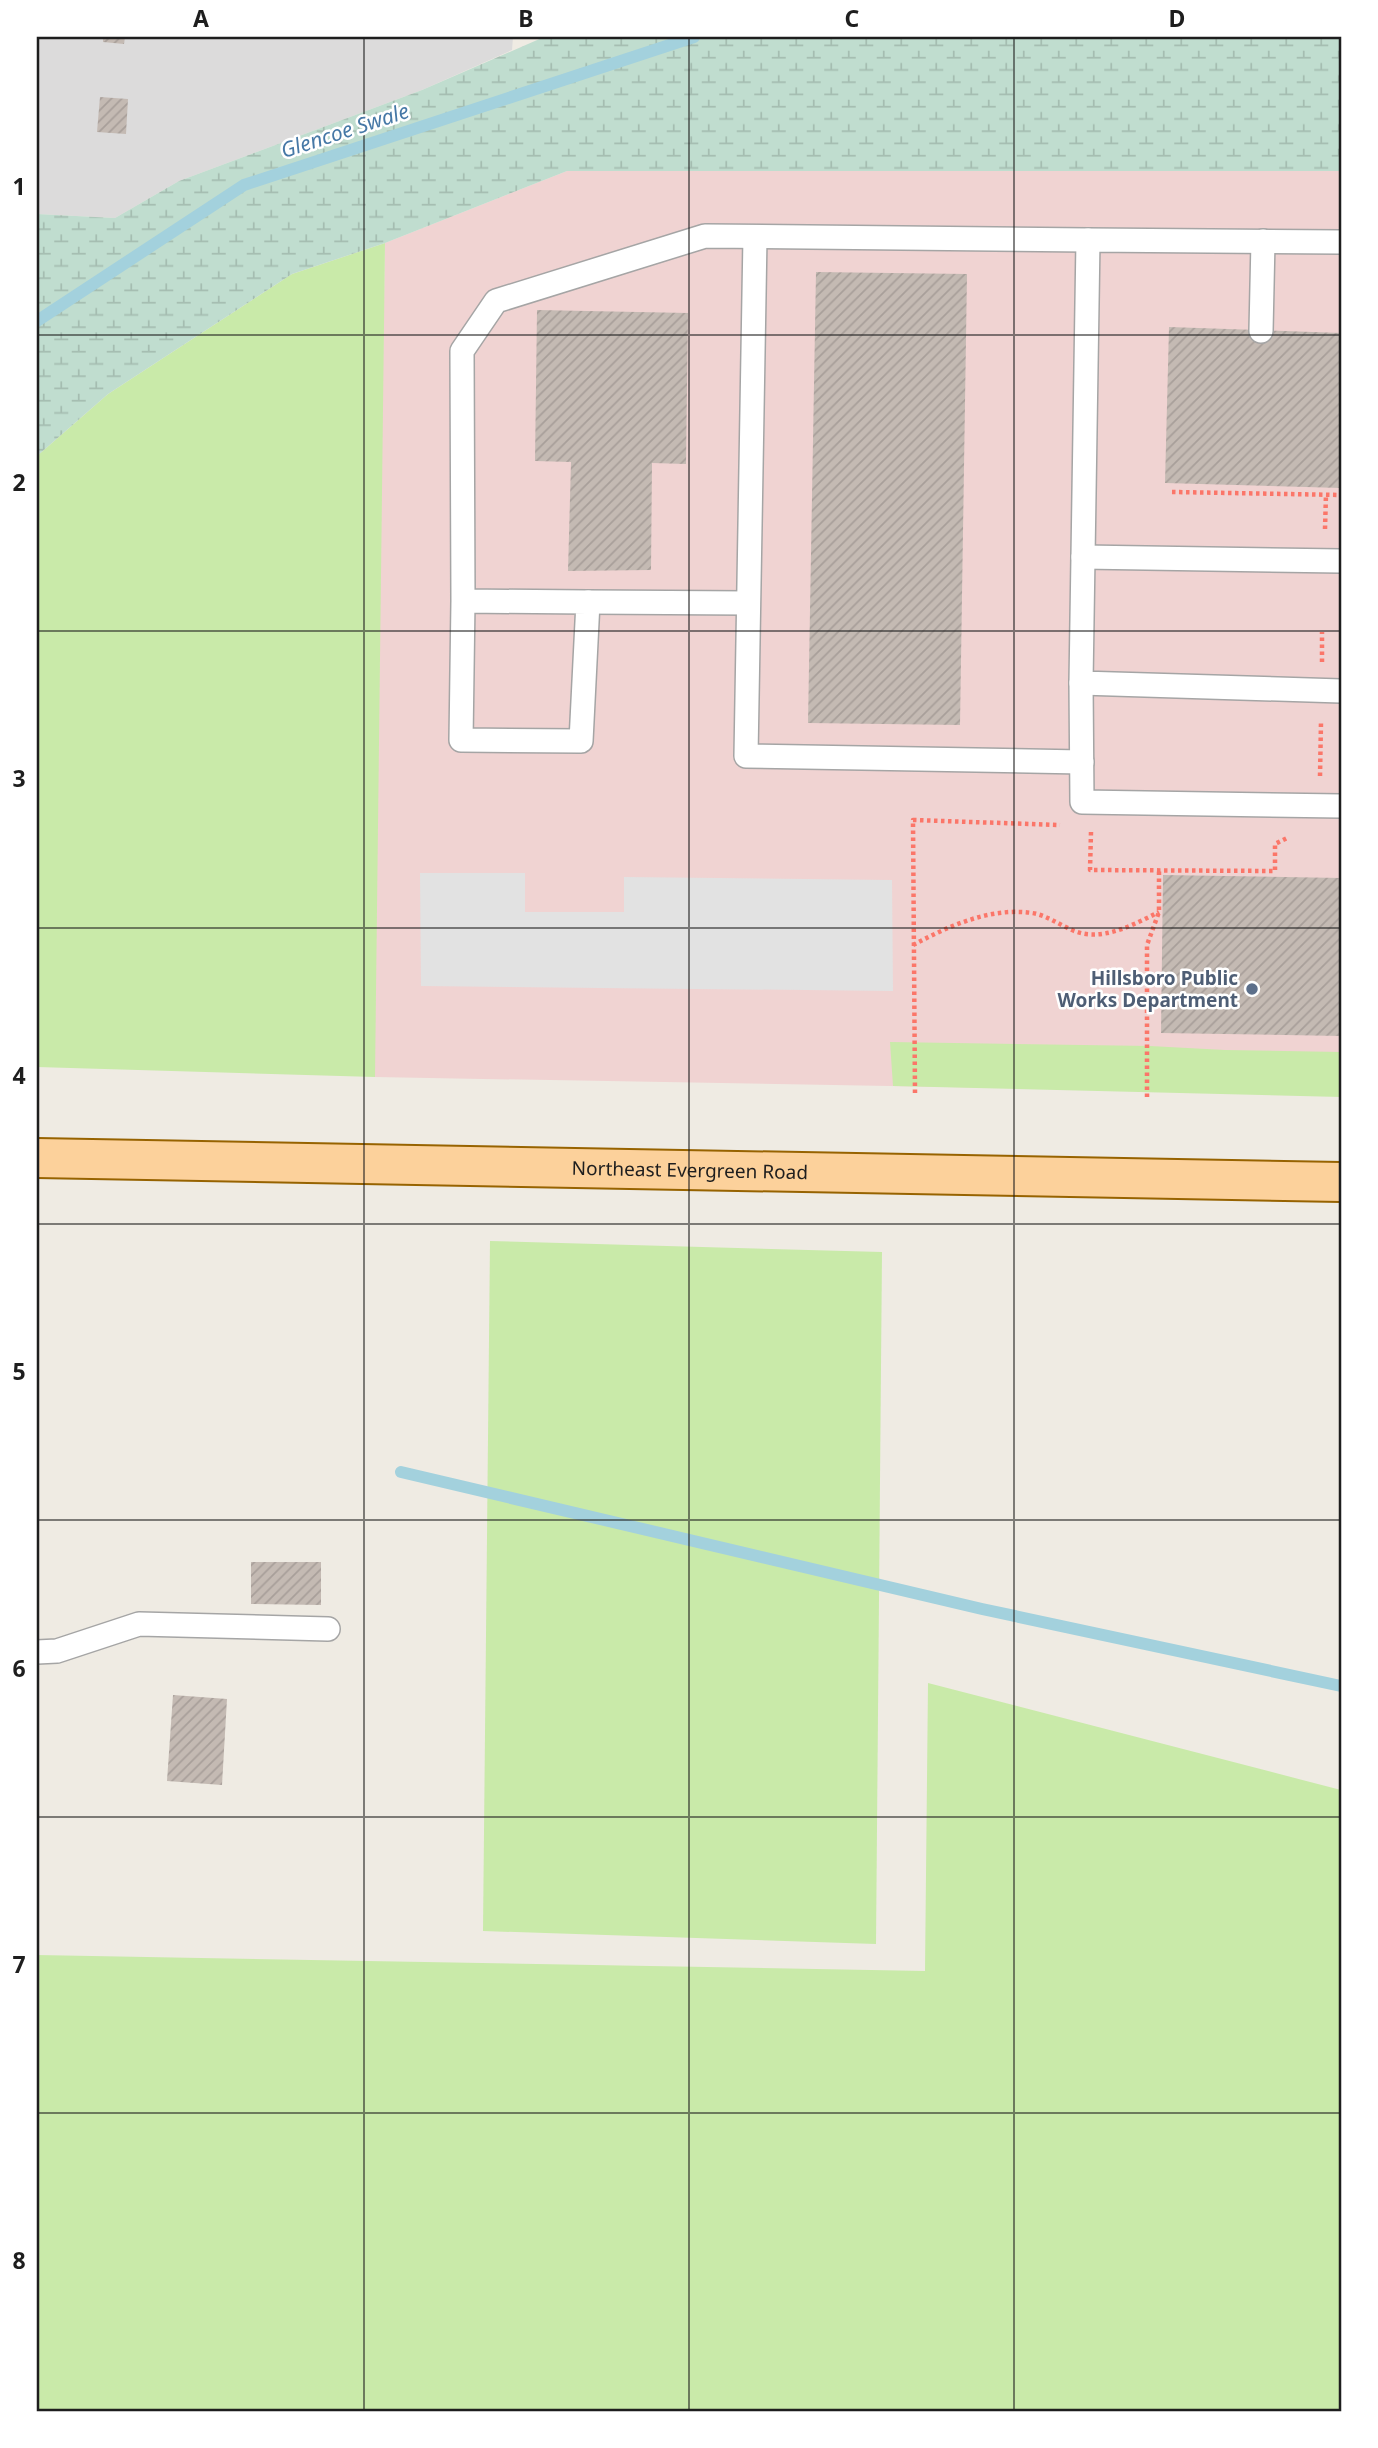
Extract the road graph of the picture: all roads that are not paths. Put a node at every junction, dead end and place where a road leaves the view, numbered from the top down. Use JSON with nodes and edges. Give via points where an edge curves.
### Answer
{"nodes":[{"id":1,"x":755,"y":237,"type":"junction"},
{"id":2,"x":1088,"y":240,"type":"junction"},
{"id":3,"x":1263,"y":241,"type":"junction"},
{"id":4,"x":1341,"y":242,"type":"edge"},
{"id":5,"x":1261,"y":331,"type":"dead end"},
{"id":6,"x":1083,"y":557,"type":"junction"},
{"id":7,"x":1341,"y":561,"type":"edge"},
{"id":8,"x":463,"y":601,"type":"junction"},
{"id":9,"x":588,"y":602,"type":"junction"},
{"id":10,"x":748,"y":603,"type":"junction"},
{"id":11,"x":1081,"y":683,"type":"junction"},
{"id":12,"x":1341,"y":691,"type":"edge"},
{"id":13,"x":1082,"y":762,"type":"junction"},
{"id":14,"x":1341,"y":806,"type":"edge"},
{"id":15,"x":37,"y":1158,"type":"edge"},
{"id":16,"x":1341,"y":1182,"type":"edge"},
{"id":17,"x":328,"y":1629,"type":"dead end"},
{"id":18,"x":37,"y":1652,"type":"edge"}],
"edges":[{"from":1,"to":2,"type":"lane"},
{"from":1,"to":8,"type":"lane","via":[[705,236],[496,301],[462,351]]},
{"from":1,"to":10,"type":"lane"},
{"from":2,"to":3,"type":"lane"},
{"from":2,"to":6,"type":"lane"},
{"from":3,"to":4,"type":"lane"},
{"from":3,"to":5,"type":"lane"},
{"from":6,"to":7,"type":"lane"},
{"from":6,"to":11,"type":"lane"},
{"from":8,"to":9,"type":"lane"},
{"from":8,"to":9,"type":"lane","via":[[461,740],[541,741],[582,741]]},
{"from":9,"to":10,"type":"lane"},
{"from":10,"to":13,"type":"lane","via":[[746,756]]},
{"from":11,"to":12,"type":"lane"},
{"from":11,"to":13,"type":"lane"},
{"from":13,"to":14,"type":"lane","via":[[1082,802]]},
{"from":15,"to":16,"type":"main road","name":"Northeast Evergreen Road"},
{"from":17,"to":18,"type":"lane","via":[[139,1624],[57,1651]]}]}
